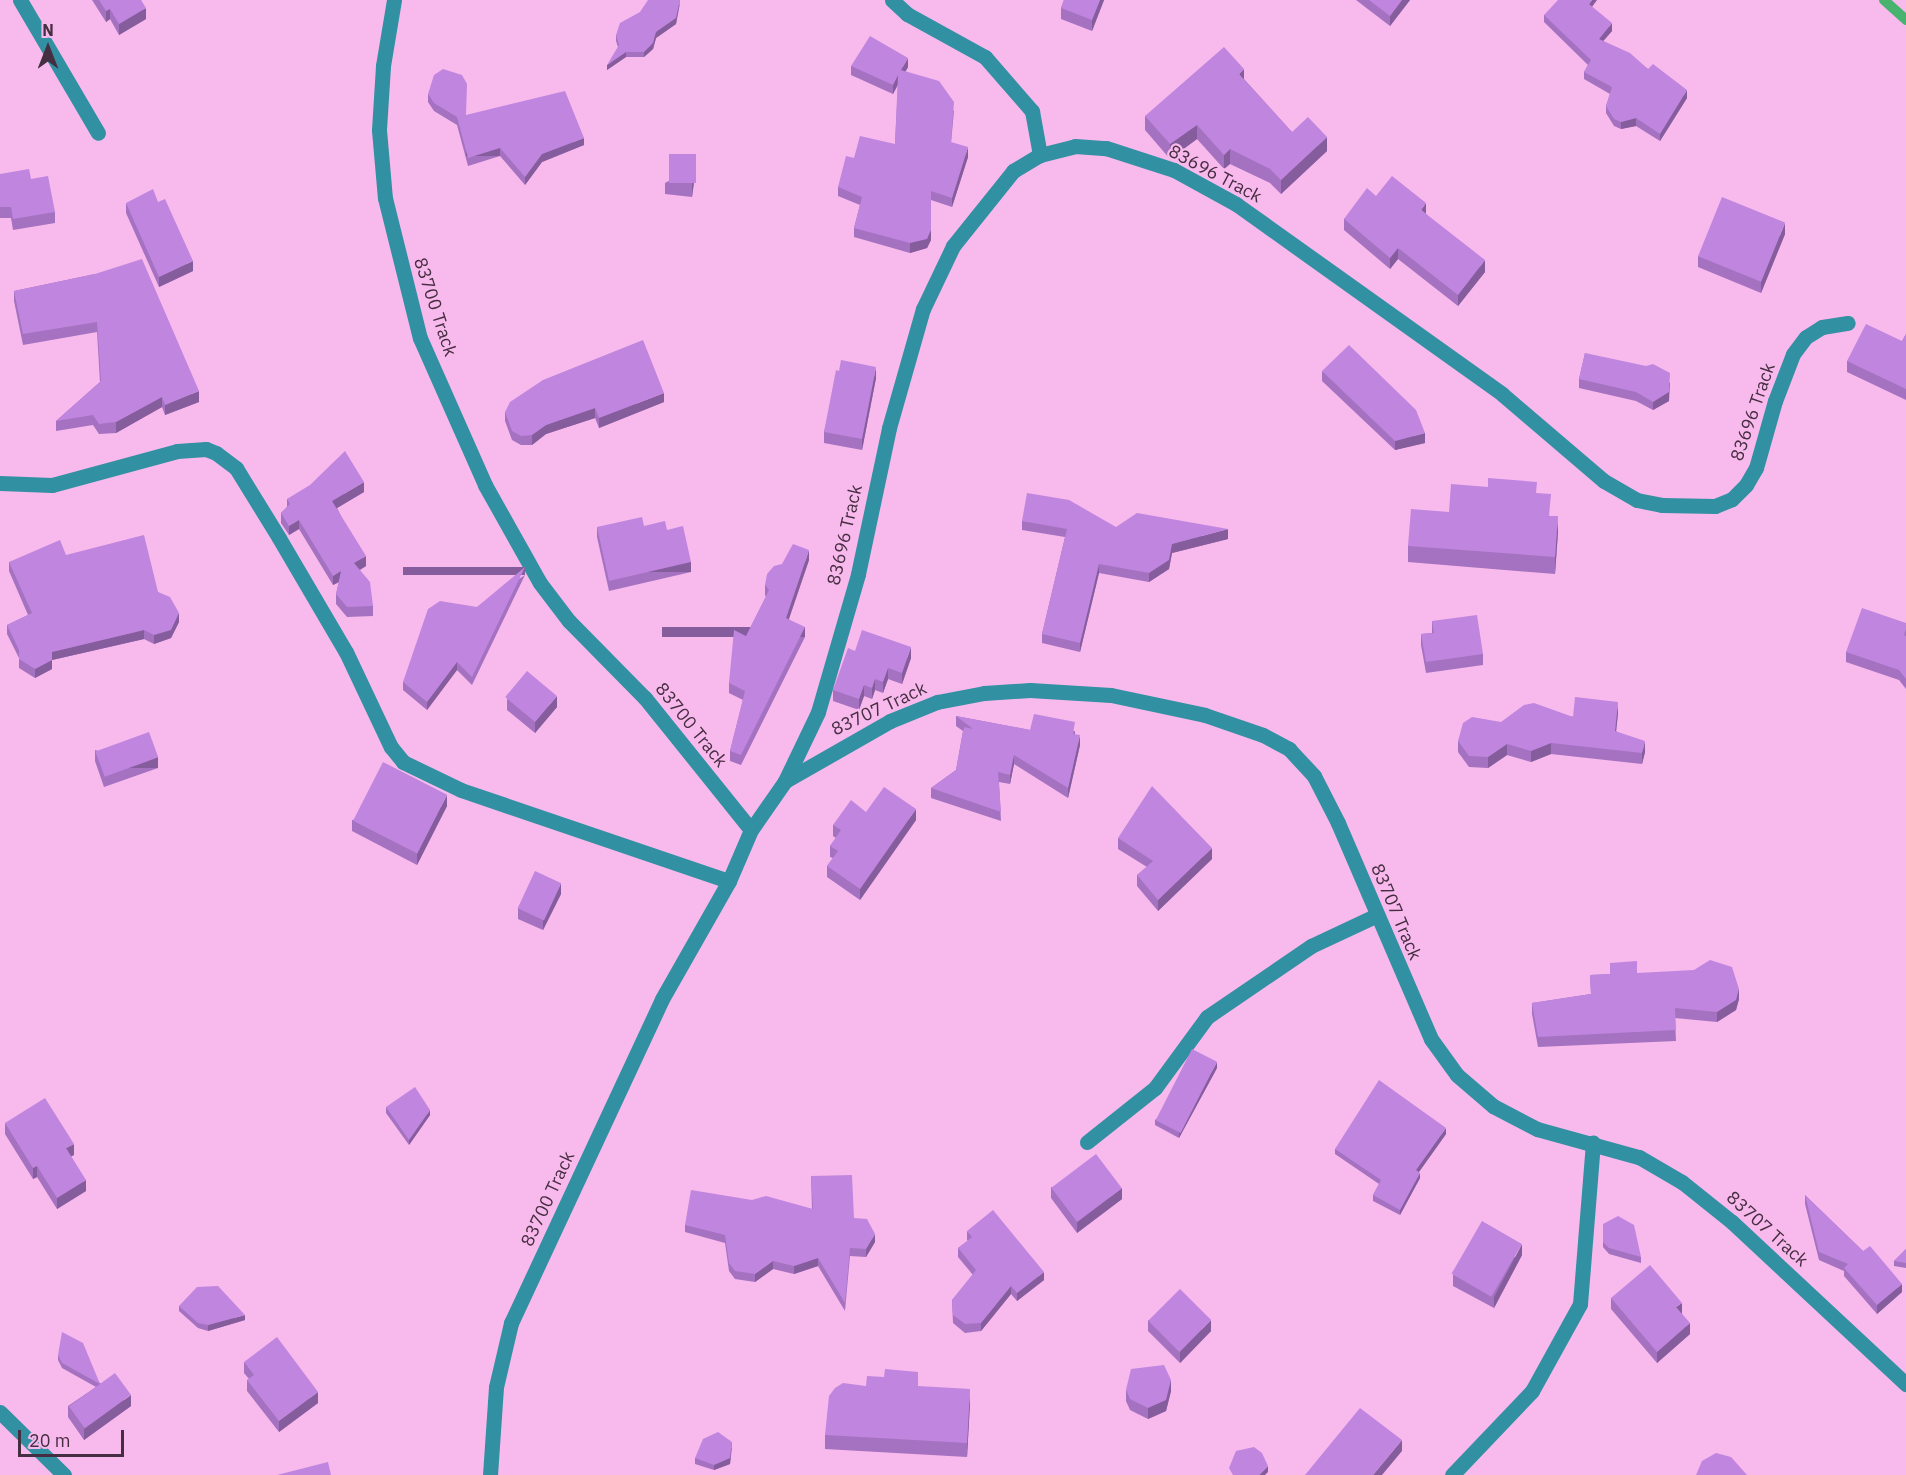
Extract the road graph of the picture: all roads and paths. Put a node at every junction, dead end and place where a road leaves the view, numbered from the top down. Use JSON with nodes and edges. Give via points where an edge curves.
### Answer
{"nodes":[{"id":1,"x":20,"y":0,"type":"edge"},
{"id":2,"x":394,"y":0,"type":"edge"},
{"id":3,"x":892,"y":0,"type":"edge"},
{"id":4,"x":98,"y":133,"type":"dead end"},
{"id":5,"x":1040,"y":156,"type":"junction"},
{"id":6,"x":1848,"y":323,"type":"dead end"},
{"id":7,"x":0,"y":483,"type":"edge"},
{"id":8,"x":785,"y":781,"type":"junction"},
{"id":9,"x":751,"y":830,"type":"junction"},
{"id":10,"x":729,"y":881,"type":"junction"},
{"id":11,"x":1376,"y":916,"type":"junction"},
{"id":12,"x":1086,"y":1142,"type":"dead end"},
{"id":13,"x":1593,"y":1143,"type":"junction"},
{"id":14,"x":1906,"y":1384,"type":"edge"},
{"id":15,"x":0,"y":1412,"type":"edge"},
{"id":16,"x":64,"y":1475,"type":"edge"},
{"id":17,"x":490,"y":1475,"type":"edge"},
{"id":18,"x":1452,"y":1475,"type":"edge"}],
"edges":[{"from":1,"to":4,"type":"street"},
{"from":2,"to":9,"type":"street","name":"83700 Track","via":[[383,66],[379,130],[385,198],[420,338],[485,485],[540,583],[569,621],[645,698]]},
{"from":3,"to":5,"type":"street","via":[[907,14],[985,57],[1032,111]]},
{"from":5,"to":6,"type":"street","name":"83696 Track","via":[[1075,146],[1106,148],[1174,170],[1236,204],[1502,394],[1604,481],[1623,494],[1654,504],[1697,508],[1732,499],[1756,468],[1793,354],[1822,327]]},
{"from":5,"to":8,"type":"street","name":"83696 Track","via":[[1014,171],[987,200],[953,246],[923,309],[889,428],[858,574],[828,678],[818,712]]},
{"from":7,"to":10,"type":"street","via":[[52,485],[177,451],[206,449],[216,453],[236,468],[279,538],[346,652],[391,747],[403,762],[461,790]]},
{"from":8,"to":9,"type":"street","name":"83696 Track"},
{"from":8,"to":11,"type":"street","name":"83707 Track","via":[[890,721],[937,702],[984,693],[1030,690],[1111,695],[1205,715],[1263,735],[1289,749],[1314,776]]},
{"from":9,"to":10,"type":"street","name":"83700 Track"},
{"from":10,"to":17,"type":"street","name":"83700 Track","via":[[662,999],[511,1323],[496,1387]]},
{"from":11,"to":12,"type":"street","via":[[1311,946],[1207,1017],[1155,1088]]},
{"from":11,"to":13,"type":"street","name":"83707 Track","via":[[1431,1039],[1457,1075],[1493,1106],[1537,1129]]},
{"from":13,"to":14,"type":"street","name":"83707 Track","via":[[1639,1157],[1682,1182],[1732,1222]]},
{"from":13,"to":18,"type":"street","via":[[1580,1304],[1532,1391]]},
{"from":15,"to":16,"type":"street"}]}
